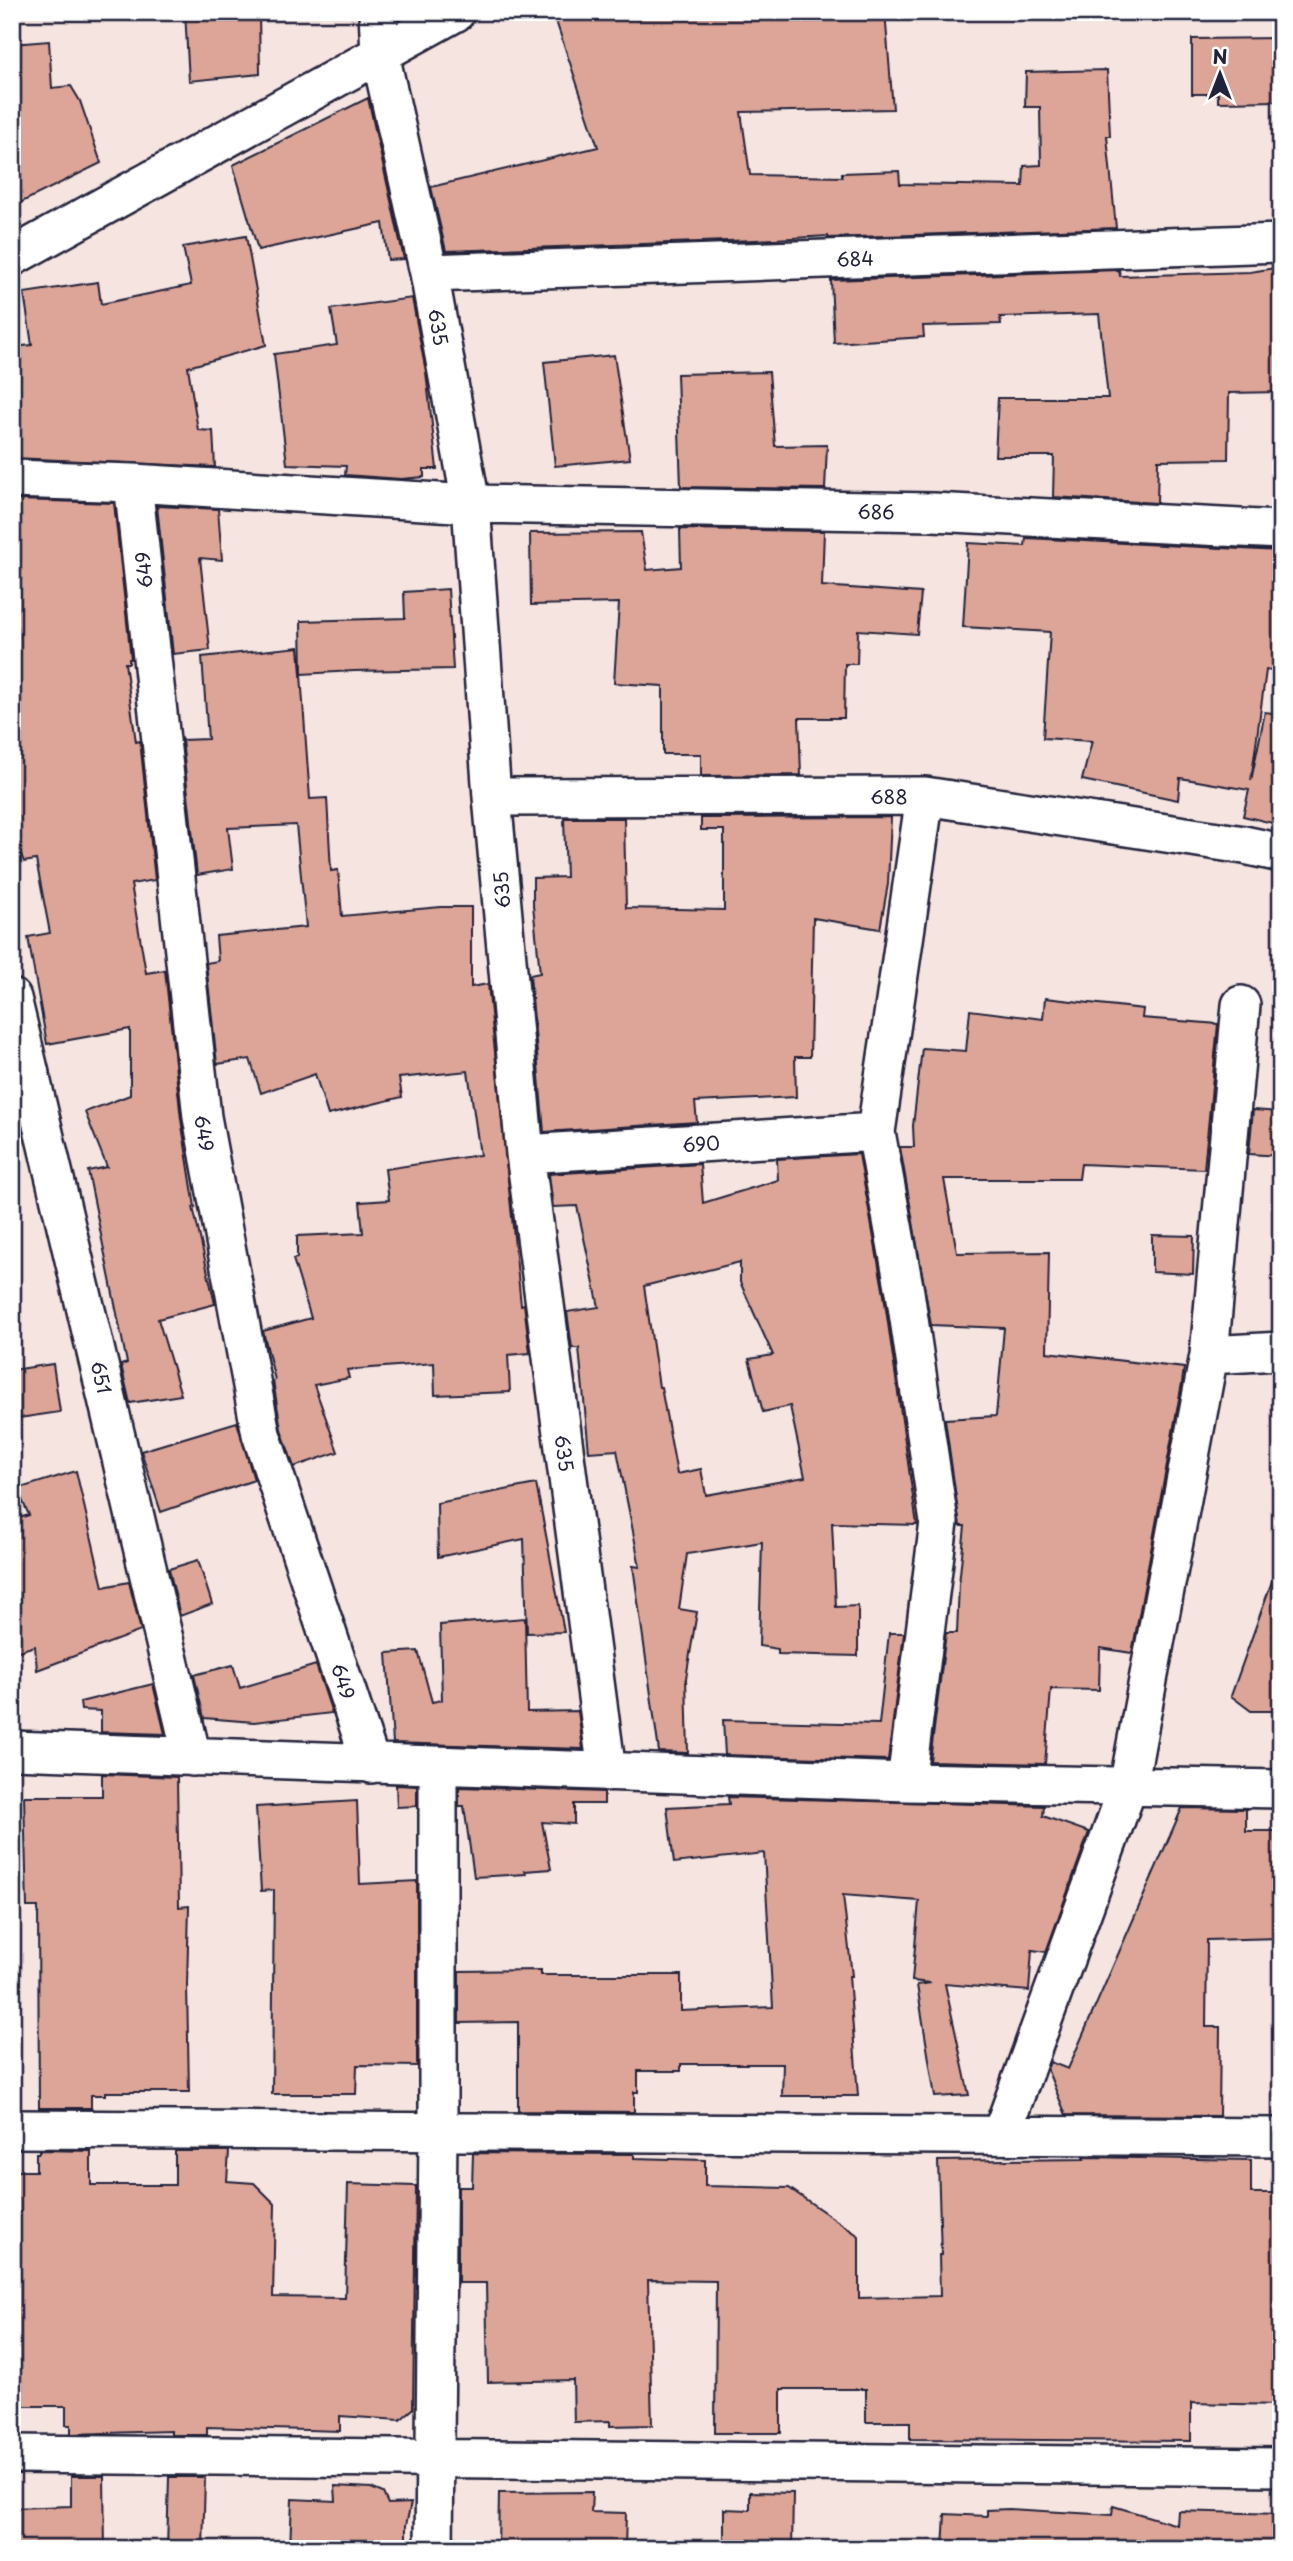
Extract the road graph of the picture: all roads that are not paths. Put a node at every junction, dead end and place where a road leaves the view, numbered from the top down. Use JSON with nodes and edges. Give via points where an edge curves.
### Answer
{"nodes":[{"id":1,"x":379,"y":12,"type":"edge"},
{"id":2,"x":456,"y":12,"type":"edge"},
{"id":3,"x":380,"y":54,"type":"junction"},
{"id":4,"x":1281,"y":243,"type":"edge"},
{"id":5,"x":15,"y":247,"type":"edge"},
{"id":6,"x":429,"y":273,"type":"junction"},
{"id":7,"x":12,"y":479,"type":"edge"},
{"id":8,"x":133,"y":483,"type":"junction"},
{"id":9,"x":471,"y":504,"type":"junction"},
{"id":10,"x":1281,"y":530,"type":"edge"},
{"id":11,"x":925,"y":796,"type":"junction"},
{"id":12,"x":492,"y":797,"type":"junction"},
{"id":13,"x":1281,"y":853,"type":"edge"},
{"id":14,"x":12,"y":998,"type":"edge"},
{"id":15,"x":1241,"y":1005,"type":"dead end"},
{"id":16,"x":876,"y":1132,"type":"junction"},
{"id":17,"x":525,"y":1154,"type":"junction"},
{"id":18,"x":1281,"y":1351,"type":"edge"},
{"id":19,"x":1209,"y":1356,"type":"junction"},
{"id":20,"x":12,"y":1750,"type":"edge"},
{"id":21,"x":192,"y":1757,"type":"junction"},
{"id":22,"x":371,"y":1764,"type":"junction"},
{"id":23,"x":438,"y":1766,"type":"junction"},
{"id":24,"x":607,"y":1772,"type":"junction"},
{"id":25,"x":906,"y":1782,"type":"junction"},
{"id":26,"x":1128,"y":1787,"type":"junction"},
{"id":27,"x":1281,"y":1789,"type":"edge"},
{"id":28,"x":12,"y":2129,"type":"edge"},
{"id":29,"x":438,"y":2132,"type":"junction"},
{"id":30,"x":1001,"y":2135,"type":"junction"},
{"id":31,"x":1281,"y":2137,"type":"edge"},
{"id":32,"x":12,"y":2454,"type":"edge"},
{"id":33,"x":434,"y":2459,"type":"junction"},
{"id":34,"x":1281,"y":2467,"type":"edge"},
{"id":35,"x":434,"y":2549,"type":"edge"}],
"edges":[{"from":1,"to":3,"type":"street","name":"635"},
{"from":2,"to":3,"type":"street"},
{"from":3,"to":5,"type":"street"},
{"from":3,"to":6,"type":"street","name":"635"},
{"from":4,"to":6,"type":"street","name":"684"},
{"from":6,"to":9,"type":"street","name":"635"},
{"from":7,"to":8,"type":"street","name":"686"},
{"from":8,"to":9,"type":"street","name":"686"},
{"from":8,"to":22,"type":"street","name":"649","via":[[204,1130],[261,1434]]},
{"from":9,"to":10,"type":"street","name":"686","via":[[933,512]]},
{"from":9,"to":12,"type":"street","name":"635"},
{"from":11,"to":12,"type":"street","name":"688"},
{"from":11,"to":13,"type":"street","name":"688"},
{"from":11,"to":16,"type":"street"},
{"from":12,"to":17,"type":"street","name":"635"},
{"from":14,"to":21,"type":"street","name":"651"},
{"from":15,"to":19,"type":"street"},
{"from":16,"to":17,"type":"street","name":"690"},
{"from":16,"to":25,"type":"street","via":[[939,1522]]},
{"from":17,"to":24,"type":"street","name":"635"},
{"from":18,"to":19,"type":"street"},
{"from":19,"to":26,"type":"street"},
{"from":20,"to":21,"type":"street"},
{"from":21,"to":22,"type":"street"},
{"from":22,"to":23,"type":"street"},
{"from":23,"to":24,"type":"street"},
{"from":23,"to":29,"type":"street"},
{"from":24,"to":25,"type":"street"},
{"from":25,"to":26,"type":"street"},
{"from":26,"to":27,"type":"street"},
{"from":26,"to":30,"type":"street"},
{"from":28,"to":29,"type":"street"},
{"from":29,"to":30,"type":"street"},
{"from":29,"to":33,"type":"street"},
{"from":30,"to":31,"type":"street"},
{"from":32,"to":33,"type":"street"},
{"from":33,"to":34,"type":"street"},
{"from":33,"to":35,"type":"street"}]}
